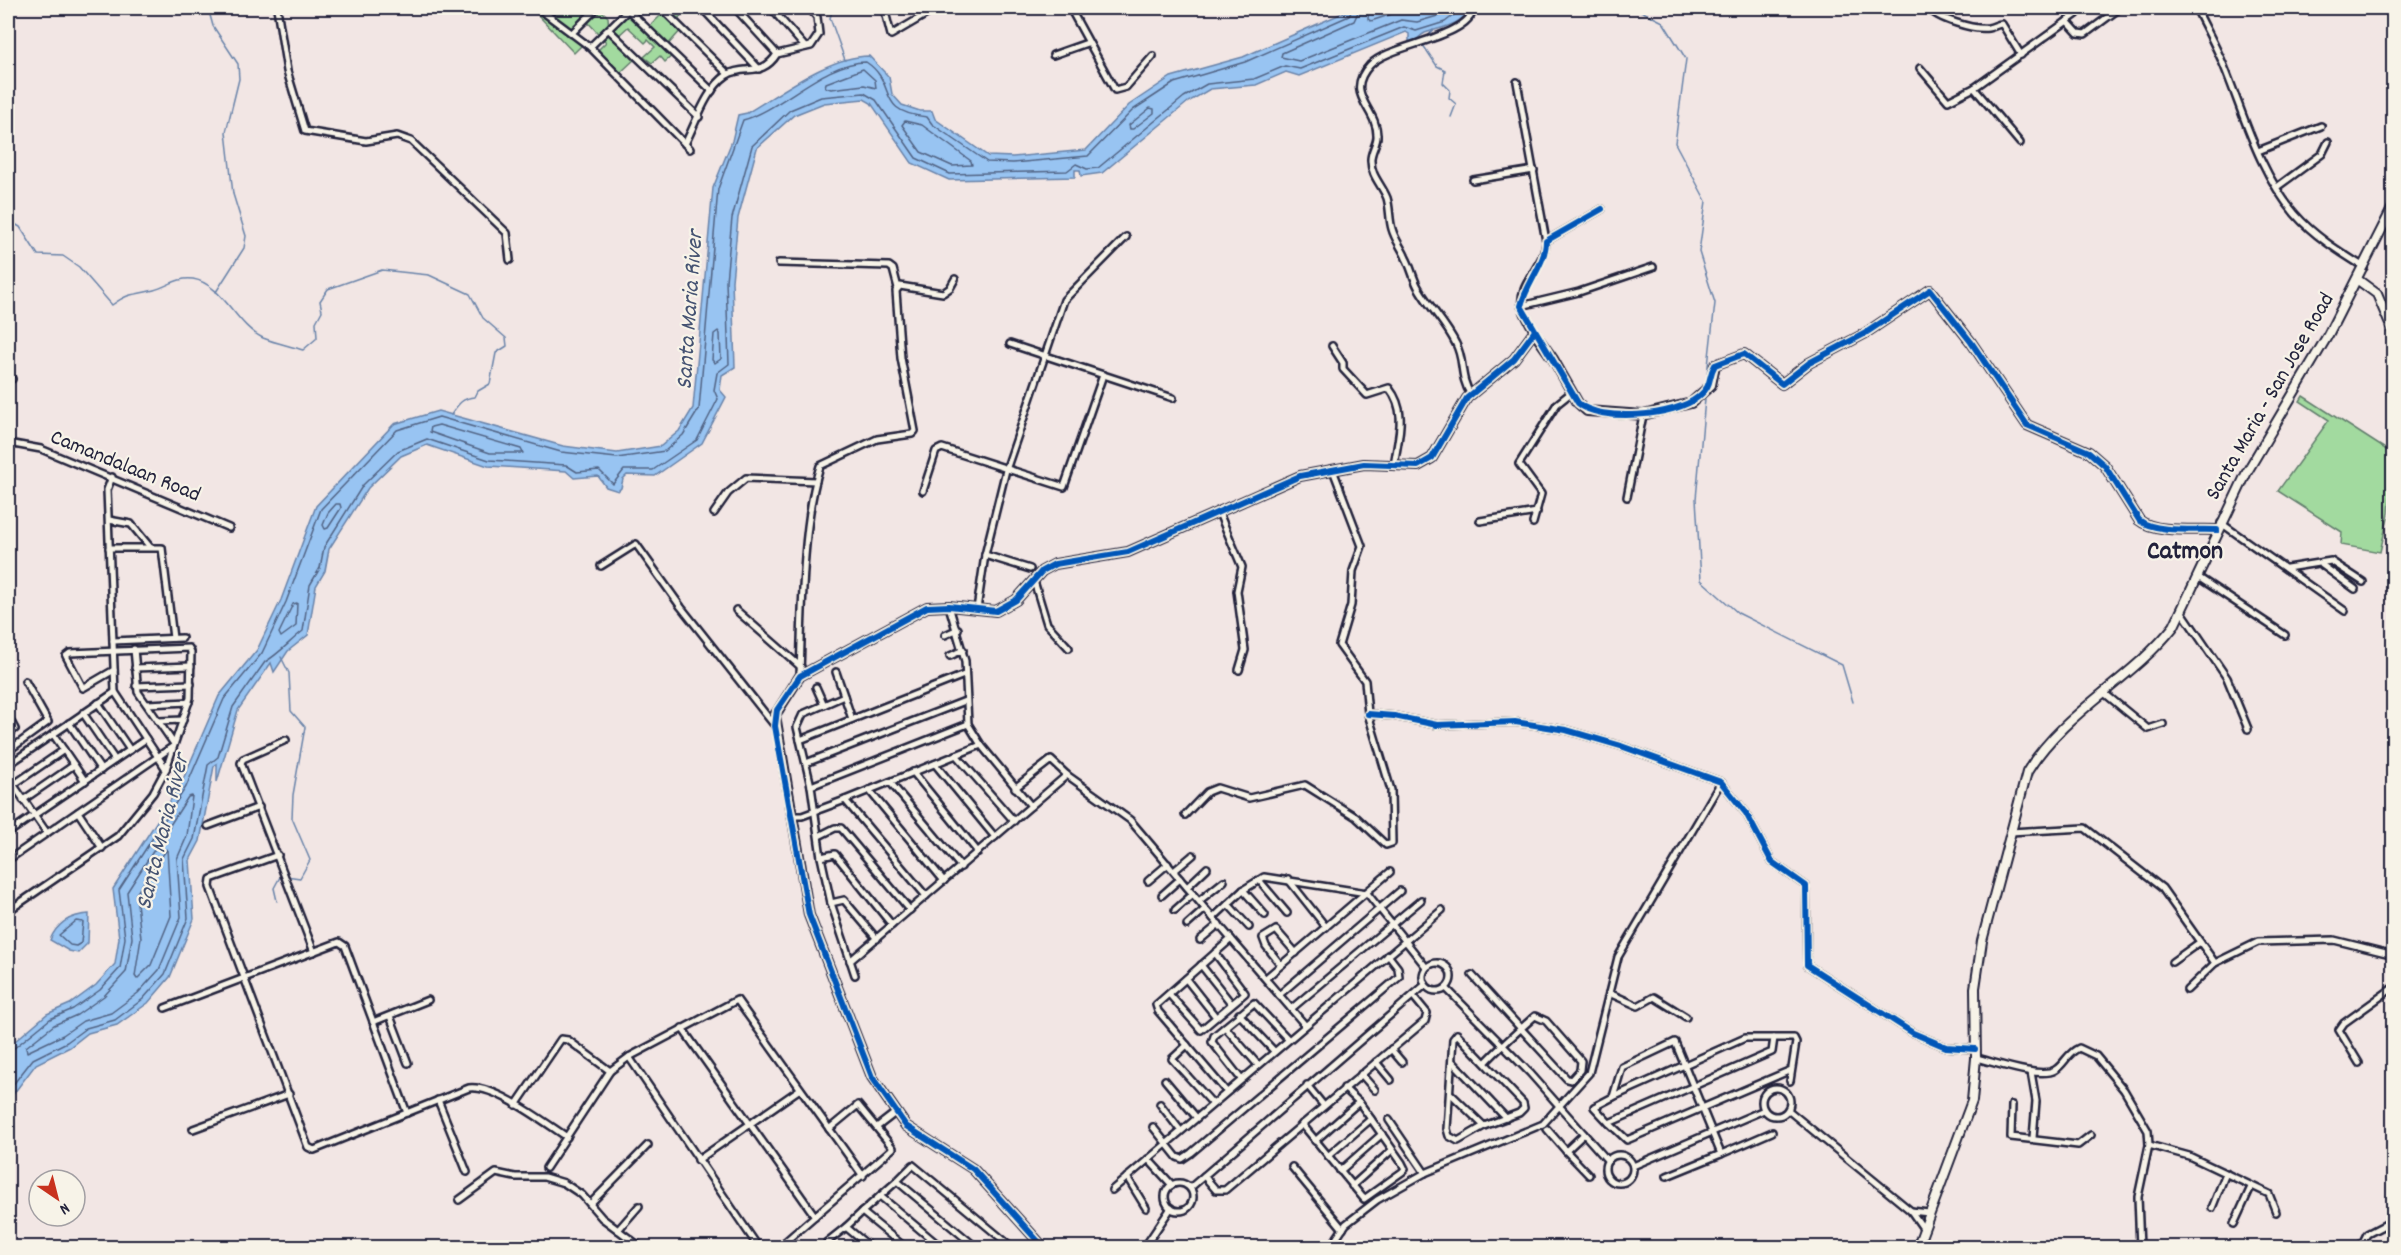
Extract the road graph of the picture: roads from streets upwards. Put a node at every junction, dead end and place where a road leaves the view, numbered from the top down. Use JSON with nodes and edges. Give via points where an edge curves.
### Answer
{"nodes":[{"id":1,"x":277,"y":8,"type":"edge"},
{"id":2,"x":537,"y":8,"type":"edge"},
{"id":3,"x":554,"y":8,"type":"edge"},
{"id":4,"x":597,"y":8,"type":"edge"},
{"id":5,"x":661,"y":8,"type":"edge"},
{"id":6,"x":702,"y":8,"type":"edge"},
{"id":7,"x":735,"y":8,"type":"edge"},
{"id":8,"x":771,"y":8,"type":"edge"},
{"id":9,"x":884,"y":8,"type":"edge"},
{"id":10,"x":937,"y":8,"type":"edge"},
{"id":11,"x":1070,"y":8,"type":"edge"},
{"id":12,"x":1474,"y":8,"type":"edge"},
{"id":13,"x":1929,"y":8,"type":"edge"},
{"id":14,"x":2120,"y":8,"type":"edge"},
{"id":15,"x":2196,"y":8,"type":"edge"},
{"id":16,"x":629,"y":9,"type":"edge"},
{"id":17,"x":813,"y":9,"type":"edge"},
{"id":18,"x":545,"y":13,"type":"junction"},
{"id":19,"x":2078,"y":14,"type":"dead end"},
{"id":20,"x":2067,"y":21,"type":"junction"},
{"id":21,"x":609,"y":30,"type":"junction"},
{"id":22,"x":573,"y":32,"type":"junction"},
{"id":23,"x":1087,"y":43,"type":"junction"},
{"id":24,"x":590,"y":47,"type":"junction"},
{"id":25,"x":805,"y":47,"type":"junction"},
{"id":26,"x":777,"y":54,"type":"junction"},
{"id":27,"x":1053,"y":55,"type":"dead end"},
{"id":28,"x":2021,"y":55,"type":"junction"},
{"id":29,"x":1153,"y":56,"type":"dead end"},
{"id":30,"x":1920,"y":68,"type":"dead end"},
{"id":31,"x":759,"y":69,"type":"junction"},
{"id":32,"x":728,"y":74,"type":"junction"},
{"id":33,"x":1517,"y":82,"type":"dead end"},
{"id":34,"x":1974,"y":88,"type":"junction"},
{"id":35,"x":712,"y":91,"type":"junction"},
{"id":36,"x":699,"y":117,"type":"junction"},
{"id":37,"x":2321,"y":126,"type":"dead end"},
{"id":38,"x":2328,"y":142,"type":"dead end"},
{"id":39,"x":2020,"y":143,"type":"dead end"},
{"id":40,"x":686,"y":144,"type":"junction"},
{"id":41,"x":690,"y":149,"type":"dead end"},
{"id":42,"x":2258,"y":151,"type":"junction"},
{"id":43,"x":1534,"y":170,"type":"junction"},
{"id":44,"x":1473,"y":180,"type":"dead end"},
{"id":45,"x":2277,"y":187,"type":"junction"},
{"id":46,"x":2394,"y":205,"type":"edge"},
{"id":47,"x":1602,"y":209,"type":"dead end"},
{"id":48,"x":1126,"y":237,"type":"dead end"},
{"id":49,"x":1546,"y":241,"type":"junction"},
{"id":50,"x":510,"y":260,"type":"dead end"},
{"id":51,"x":779,"y":263,"type":"dead end"},
{"id":52,"x":1653,"y":267,"type":"dead end"},
{"id":53,"x":2364,"y":267,"type":"junction"},
{"id":54,"x":955,"y":279,"type":"dead end"},
{"id":55,"x":2358,"y":280,"type":"junction"},
{"id":56,"x":898,"y":288,"type":"junction"},
{"id":57,"x":1521,"y":306,"type":"junction"},
{"id":58,"x":1534,"y":332,"type":"junction"},
{"id":59,"x":2394,"y":334,"type":"edge"},
{"id":60,"x":1010,"y":344,"type":"dead end"},
{"id":61,"x":1332,"y":346,"type":"dead end"},
{"id":62,"x":1045,"y":355,"type":"junction"},
{"id":63,"x":1103,"y":375,"type":"junction"},
{"id":64,"x":1572,"y":392,"type":"junction"},
{"id":65,"x":1471,"y":394,"type":"junction"},
{"id":66,"x":1173,"y":398,"type":"dead end"},
{"id":67,"x":1643,"y":415,"type":"junction"},
{"id":68,"x":8,"y":442,"type":"edge"},
{"id":69,"x":1394,"y":466,"type":"junction"},
{"id":70,"x":1006,"y":470,"type":"junction"},
{"id":71,"x":1334,"y":470,"type":"junction"},
{"id":72,"x":112,"y":477,"type":"junction"},
{"id":73,"x":816,"y":481,"type":"junction"},
{"id":74,"x":923,"y":491,"type":"dead end"},
{"id":75,"x":1627,"y":497,"type":"dead end"},
{"id":76,"x":1537,"y":512,"type":"junction"},
{"id":77,"x":714,"y":513,"type":"dead end"},
{"id":78,"x":1218,"y":513,"type":"junction"},
{"id":79,"x":109,"y":520,"type":"junction"},
{"id":80,"x":1480,"y":521,"type":"dead end"},
{"id":81,"x":1533,"y":524,"type":"dead end"},
{"id":82,"x":2219,"y":526,"type":"junction"},
{"id":83,"x":229,"y":528,"type":"dead end"},
{"id":84,"x":150,"y":547,"type":"junction"},
{"id":85,"x":109,"y":548,"type":"junction"},
{"id":86,"x":985,"y":555,"type":"junction"},
{"id":87,"x":2322,"y":565,"type":"junction"},
{"id":88,"x":601,"y":566,"type":"dead end"},
{"id":89,"x":1030,"y":568,"type":"dead end"},
{"id":90,"x":2287,"y":568,"type":"junction"},
{"id":91,"x":2198,"y":577,"type":"junction"},
{"id":92,"x":1034,"y":581,"type":"junction"},
{"id":93,"x":2363,"y":582,"type":"dead end"},
{"id":94,"x":2355,"y":589,"type":"dead end"},
{"id":95,"x":949,"y":606,"type":"junction"},
{"id":96,"x":976,"y":609,"type":"junction"},
{"id":97,"x":736,"y":610,"type":"dead end"},
{"id":98,"x":2345,"y":611,"type":"dead end"},
{"id":99,"x":2182,"y":612,"type":"junction"},
{"id":100,"x":958,"y":629,"type":"junction"},
{"id":101,"x":945,"y":635,"type":"dead end"},
{"id":102,"x":2285,"y":636,"type":"dead end"},
{"id":103,"x":173,"y":638,"type":"junction"},
{"id":104,"x":182,"y":638,"type":"dead end"},
{"id":105,"x":113,"y":642,"type":"junction"},
{"id":106,"x":1069,"y":648,"type":"dead end"},
{"id":107,"x":134,"y":649,"type":"junction"},
{"id":108,"x":113,"y":650,"type":"junction"},
{"id":109,"x":963,"y":650,"type":"junction"},
{"id":110,"x":950,"y":657,"type":"dead end"},
{"id":111,"x":191,"y":666,"type":"junction"},
{"id":112,"x":801,"y":667,"type":"junction"},
{"id":113,"x":135,"y":668,"type":"junction"},
{"id":114,"x":114,"y":670,"type":"junction"},
{"id":115,"x":1239,"y":670,"type":"dead end"},
{"id":116,"x":836,"y":672,"type":"dead end"},
{"id":117,"x":964,"y":675,"type":"junction"},
{"id":118,"x":800,"y":676,"type":"junction"},
{"id":119,"x":25,"y":681,"type":"dead end"},
{"id":120,"x":191,"y":684,"type":"junction"},
{"id":121,"x":136,"y":686,"type":"junction"},
{"id":122,"x":816,"y":687,"type":"dead end"},
{"id":123,"x":115,"y":692,"type":"junction"},
{"id":124,"x":2103,"y":692,"type":"junction"},
{"id":125,"x":844,"y":696,"type":"junction"},
{"id":126,"x":965,"y":701,"type":"junction"},
{"id":127,"x":189,"y":702,"type":"junction"},
{"id":128,"x":98,"y":704,"type":"junction"},
{"id":129,"x":147,"y":704,"type":"junction"},
{"id":130,"x":824,"y":705,"type":"junction"},
{"id":131,"x":83,"y":713,"type":"junction"},
{"id":132,"x":1368,"y":714,"type":"junction"},
{"id":133,"x":8,"y":718,"type":"edge"},
{"id":134,"x":852,"y":719,"type":"junction"},
{"id":135,"x":183,"y":720,"type":"junction"},
{"id":136,"x":158,"y":721,"type":"junction"},
{"id":137,"x":69,"y":723,"type":"junction"},
{"id":138,"x":968,"y":724,"type":"junction"},
{"id":139,"x":2163,"y":724,"type":"dead end"},
{"id":140,"x":775,"y":726,"type":"junction"},
{"id":141,"x":2248,"y":729,"type":"dead end"},
{"id":142,"x":8,"y":734,"type":"edge"},
{"id":143,"x":53,"y":734,"type":"junction"},
{"id":144,"x":146,"y":739,"type":"junction"},
{"id":145,"x":286,"y":740,"type":"dead end"},
{"id":146,"x":801,"y":740,"type":"junction"},
{"id":147,"x":174,"y":745,"type":"junction"},
{"id":148,"x":981,"y":745,"type":"junction"},
{"id":149,"x":64,"y":750,"type":"junction"},
{"id":150,"x":130,"y":750,"type":"junction"},
{"id":151,"x":8,"y":752,"type":"edge"},
{"id":152,"x":956,"y":755,"type":"junction"},
{"id":153,"x":158,"y":757,"type":"junction"},
{"id":154,"x":115,"y":760,"type":"junction"},
{"id":155,"x":806,"y":763,"type":"junction"},
{"id":156,"x":935,"y":764,"type":"junction"},
{"id":157,"x":8,"y":765,"type":"edge"},
{"id":158,"x":74,"y":765,"type":"junction"},
{"id":159,"x":166,"y":769,"type":"junction"},
{"id":160,"x":101,"y":770,"type":"junction"},
{"id":161,"x":913,"y":772,"type":"junction"},
{"id":162,"x":1067,"y":775,"type":"junction"},
{"id":163,"x":8,"y":777,"type":"edge"},
{"id":164,"x":85,"y":781,"type":"junction"},
{"id":165,"x":890,"y":782,"type":"junction"},
{"id":166,"x":1721,"y":782,"type":"junction"},
{"id":167,"x":13,"y":785,"type":"junction"},
{"id":168,"x":811,"y":786,"type":"junction"},
{"id":169,"x":1015,"y":788,"type":"junction"},
{"id":170,"x":869,"y":790,"type":"junction"},
{"id":171,"x":23,"y":800,"type":"junction"},
{"id":172,"x":845,"y":800,"type":"junction"},
{"id":173,"x":1031,"y":806,"type":"junction"},
{"id":174,"x":259,"y":807,"type":"junction"},
{"id":175,"x":813,"y":811,"type":"junction"},
{"id":176,"x":78,"y":812,"type":"junction"},
{"id":177,"x":34,"y":815,"type":"junction"},
{"id":178,"x":1185,"y":815,"type":"dead end"},
{"id":179,"x":791,"y":816,"type":"junction"},
{"id":180,"x":1014,"y":821,"type":"junction"},
{"id":181,"x":208,"y":826,"type":"dead end"},
{"id":182,"x":2010,"y":832,"type":"junction"},
{"id":183,"x":8,"y":833,"type":"edge"},
{"id":184,"x":47,"y":833,"type":"junction"},
{"id":185,"x":819,"y":836,"type":"junction"},
{"id":186,"x":995,"y":837,"type":"junction"},
{"id":187,"x":102,"y":848,"type":"junction"},
{"id":188,"x":978,"y":852,"type":"junction"},
{"id":189,"x":278,"y":855,"type":"junction"},
{"id":190,"x":1193,"y":855,"type":"dead end"},
{"id":191,"x":821,"y":857,"type":"junction"},
{"id":192,"x":8,"y":860,"type":"edge"},
{"id":193,"x":1168,"y":864,"type":"junction"},
{"id":194,"x":961,"y":867,"type":"junction"},
{"id":195,"x":1207,"y":868,"type":"dead end"},
{"id":196,"x":1174,"y":871,"type":"junction"},
{"id":197,"x":1390,"y":872,"type":"dead end"},
{"id":198,"x":1180,"y":879,"type":"junction"},
{"id":199,"x":1288,"y":879,"type":"junction"},
{"id":200,"x":1259,"y":880,"type":"junction"},
{"id":201,"x":944,"y":881,"type":"junction"},
{"id":202,"x":1148,"y":881,"type":"dead end"},
{"id":203,"x":1224,"y":881,"type":"dead end"},
{"id":204,"x":1187,"y":887,"type":"junction"},
{"id":205,"x":1243,"y":891,"type":"junction"},
{"id":206,"x":1400,"y":891,"type":"dead end"},
{"id":207,"x":1367,"y":893,"type":"junction"},
{"id":208,"x":1193,"y":894,"type":"junction"},
{"id":209,"x":1162,"y":895,"type":"dead end"},
{"id":210,"x":926,"y":896,"type":"junction"},
{"id":211,"x":1421,"y":900,"type":"dead end"},
{"id":212,"x":1199,"y":901,"type":"junction"},
{"id":213,"x":831,"y":903,"type":"junction"},
{"id":214,"x":1228,"y":904,"type":"junction"},
{"id":215,"x":9,"y":908,"type":"edge"},
{"id":216,"x":1205,"y":909,"type":"junction"},
{"id":217,"x":1381,"y":909,"type":"junction"},
{"id":218,"x":910,"y":910,"type":"junction"},
{"id":219,"x":1175,"y":910,"type":"dead end"},
{"id":220,"x":1442,"y":910,"type":"dead end"},
{"id":221,"x":1287,"y":913,"type":"dead end"},
{"id":222,"x":1265,"y":915,"type":"dead end"},
{"id":223,"x":1213,"y":918,"type":"junction"},
{"id":224,"x":1392,"y":922,"type":"junction"},
{"id":225,"x":1219,"y":924,"type":"junction"},
{"id":226,"x":892,"y":925,"type":"junction"},
{"id":227,"x":1187,"y":925,"type":"dead end"},
{"id":228,"x":1249,"y":927,"type":"dead end"},
{"id":229,"x":1326,"y":927,"type":"junction"},
{"id":230,"x":877,"y":939,"type":"junction"},
{"id":231,"x":1231,"y":939,"type":"junction"},
{"id":232,"x":1200,"y":940,"type":"dead end"},
{"id":233,"x":1406,"y":940,"type":"junction"},
{"id":234,"x":2200,"y":942,"type":"junction"},
{"id":235,"x":314,"y":952,"type":"junction"},
{"id":236,"x":1215,"y":953,"type":"junction"},
{"id":237,"x":1296,"y":953,"type":"junction"},
{"id":238,"x":1388,"y":955,"type":"junction"},
{"id":239,"x":2394,"y":955,"type":"edge"},
{"id":240,"x":850,"y":961,"type":"junction"},
{"id":241,"x":2172,"y":962,"type":"dead end"},
{"id":242,"x":2215,"y":963,"type":"junction"},
{"id":243,"x":1202,"y":965,"type":"junction"},
{"id":244,"x":1281,"y":965,"type":"junction"},
{"id":245,"x":1426,"y":967,"type":"junction"},
{"id":246,"x":855,"y":975,"type":"dead end"},
{"id":247,"x":1472,"y":975,"type":"dead end"},
{"id":248,"x":244,"y":978,"type":"junction"},
{"id":249,"x":1266,"y":978,"type":"junction"},
{"id":250,"x":1186,"y":979,"type":"junction"},
{"id":251,"x":1425,"y":985,"type":"junction"},
{"id":252,"x":2394,"y":987,"type":"edge"},
{"id":253,"x":1446,"y":988,"type":"junction"},
{"id":254,"x":2187,"y":990,"type":"dead end"},
{"id":255,"x":1609,"y":993,"type":"junction"},
{"id":256,"x":1169,"y":994,"type":"junction"},
{"id":257,"x":1279,"y":995,"type":"junction"},
{"id":258,"x":1413,"y":996,"type":"junction"},
{"id":259,"x":428,"y":1000,"type":"dead end"},
{"id":260,"x":1231,"y":1003,"type":"junction"},
{"id":261,"x":165,"y":1008,"type":"dead end"},
{"id":262,"x":1291,"y":1009,"type":"junction"},
{"id":263,"x":1239,"y":1014,"type":"junction"},
{"id":264,"x":390,"y":1016,"type":"junction"},
{"id":265,"x":1216,"y":1017,"type":"junction"},
{"id":266,"x":1686,"y":1017,"type":"dead end"},
{"id":267,"x":373,"y":1022,"type":"junction"},
{"id":268,"x":1305,"y":1025,"type":"junction"},
{"id":269,"x":1225,"y":1027,"type":"junction"},
{"id":270,"x":1521,"y":1028,"type":"junction"},
{"id":271,"x":682,"y":1029,"type":"junction"},
{"id":272,"x":1774,"y":1038,"type":"junction"},
{"id":273,"x":1288,"y":1039,"type":"junction"},
{"id":274,"x":1187,"y":1045,"type":"junction"},
{"id":275,"x":1503,"y":1045,"type":"junction"},
{"id":276,"x":1975,"y":1048,"type":"junction"},
{"id":277,"x":1391,"y":1049,"type":"junction"},
{"id":278,"x":1274,"y":1051,"type":"junction"},
{"id":279,"x":629,"y":1057,"type":"junction"},
{"id":280,"x":1976,"y":1058,"type":"junction"},
{"id":281,"x":1376,"y":1062,"type":"junction"},
{"id":282,"x":1402,"y":1062,"type":"dead end"},
{"id":283,"x":1453,"y":1062,"type":"junction"},
{"id":284,"x":1486,"y":1062,"type":"junction"},
{"id":285,"x":408,"y":1063,"type":"dead end"},
{"id":286,"x":2359,"y":1063,"type":"dead end"},
{"id":287,"x":1684,"y":1064,"type":"junction"},
{"id":288,"x":1258,"y":1065,"type":"junction"},
{"id":289,"x":1791,"y":1070,"type":"junction"},
{"id":290,"x":610,"y":1071,"type":"junction"},
{"id":291,"x":2031,"y":1072,"type":"junction"},
{"id":292,"x":1361,"y":1074,"type":"junction"},
{"id":293,"x":1241,"y":1079,"type":"junction"},
{"id":294,"x":1165,"y":1080,"type":"dead end"},
{"id":295,"x":1391,"y":1080,"type":"dead end"},
{"id":296,"x":1790,"y":1081,"type":"dead end"},
{"id":297,"x":1307,"y":1085,"type":"junction"},
{"id":298,"x":1693,"y":1087,"type":"junction"},
{"id":299,"x":1344,"y":1088,"type":"junction"},
{"id":300,"x":800,"y":1089,"type":"junction"},
{"id":301,"x":1375,"y":1090,"type":"dead end"},
{"id":302,"x":1226,"y":1091,"type":"junction"},
{"id":303,"x":289,"y":1094,"type":"junction"},
{"id":304,"x":1451,"y":1094,"type":"junction"},
{"id":305,"x":1613,"y":1097,"type":"junction"},
{"id":306,"x":438,"y":1100,"type":"junction"},
{"id":307,"x":1359,"y":1102,"type":"junction"},
{"id":308,"x":1212,"y":1103,"type":"junction"},
{"id":309,"x":1160,"y":1104,"type":"dead end"},
{"id":310,"x":516,"y":1105,"type":"junction"},
{"id":311,"x":2012,"y":1105,"type":"dead end"},
{"id":312,"x":1324,"y":1106,"type":"junction"},
{"id":313,"x":1558,"y":1106,"type":"junction"},
{"id":314,"x":1702,"y":1108,"type":"junction"},
{"id":315,"x":1764,"y":1110,"type":"junction"},
{"id":316,"x":1788,"y":1110,"type":"junction"},
{"id":317,"x":406,"y":1113,"type":"junction"},
{"id":318,"x":896,"y":1113,"type":"junction"},
{"id":319,"x":1196,"y":1116,"type":"junction"},
{"id":320,"x":1506,"y":1118,"type":"junction"},
{"id":321,"x":1371,"y":1119,"type":"junction"},
{"id":322,"x":1389,"y":1120,"type":"dead end"},
{"id":323,"x":750,"y":1124,"type":"junction"},
{"id":324,"x":1609,"y":1124,"type":"junction"},
{"id":325,"x":1302,"y":1125,"type":"junction"},
{"id":326,"x":1484,"y":1126,"type":"junction"},
{"id":327,"x":877,"y":1127,"type":"junction"},
{"id":328,"x":1153,"y":1128,"type":"dead end"},
{"id":329,"x":193,"y":1129,"type":"dead end"},
{"id":330,"x":829,"y":1129,"type":"junction"},
{"id":331,"x":1547,"y":1129,"type":"dead end"},
{"id":332,"x":1180,"y":1130,"type":"junction"},
{"id":333,"x":1712,"y":1132,"type":"junction"},
{"id":334,"x":1772,"y":1132,"type":"dead end"},
{"id":335,"x":1382,"y":1134,"type":"junction"},
{"id":336,"x":1584,"y":1134,"type":"junction"},
{"id":337,"x":2091,"y":1135,"type":"dead end"},
{"id":338,"x":567,"y":1137,"type":"junction"},
{"id":339,"x":2033,"y":1138,"type":"junction"},
{"id":340,"x":1315,"y":1141,"type":"junction"},
{"id":341,"x":1165,"y":1144,"type":"junction"},
{"id":342,"x":648,"y":1145,"type":"dead end"},
{"id":343,"x":2149,"y":1145,"type":"junction"},
{"id":344,"x":1392,"y":1150,"type":"junction"},
{"id":345,"x":1566,"y":1151,"type":"junction"},
{"id":346,"x":1721,"y":1154,"type":"junction"},
{"id":347,"x":1328,"y":1156,"type":"junction"},
{"id":348,"x":1148,"y":1159,"type":"junction"},
{"id":349,"x":698,"y":1160,"type":"junction"},
{"id":350,"x":1608,"y":1161,"type":"junction"},
{"id":351,"x":1633,"y":1166,"type":"junction"},
{"id":352,"x":1292,"y":1167,"type":"dead end"},
{"id":353,"x":546,"y":1168,"type":"dead end"},
{"id":354,"x":1340,"y":1171,"type":"junction"},
{"id":355,"x":467,"y":1172,"type":"dead end"},
{"id":356,"x":1425,"y":1173,"type":"junction"},
{"id":357,"x":2226,"y":1173,"type":"junction"},
{"id":358,"x":1589,"y":1175,"type":"dead end"},
{"id":359,"x":863,"y":1176,"type":"junction"},
{"id":360,"x":1204,"y":1176,"type":"junction"},
{"id":361,"x":1667,"y":1176,"type":"dead end"},
{"id":362,"x":1127,"y":1177,"type":"junction"},
{"id":363,"x":897,"y":1181,"type":"junction"},
{"id":364,"x":1172,"y":1185,"type":"junction"},
{"id":365,"x":1352,"y":1186,"type":"junction"},
{"id":366,"x":2251,"y":1187,"type":"junction"},
{"id":367,"x":1190,"y":1188,"type":"junction"},
{"id":368,"x":1112,"y":1190,"type":"dead end"},
{"id":369,"x":880,"y":1196,"type":"junction"},
{"id":370,"x":459,"y":1200,"type":"dead end"},
{"id":371,"x":590,"y":1204,"type":"junction"},
{"id":372,"x":639,"y":1206,"type":"dead end"},
{"id":373,"x":1146,"y":1208,"type":"dead end"},
{"id":374,"x":1171,"y":1208,"type":"junction"},
{"id":375,"x":2212,"y":1208,"type":"dead end"},
{"id":376,"x":1911,"y":1211,"type":"junction"},
{"id":377,"x":862,"y":1212,"type":"junction"},
{"id":378,"x":2276,"y":1212,"type":"dead end"},
{"id":379,"x":1929,"y":1213,"type":"junction"},
{"id":380,"x":815,"y":1216,"type":"junction"},
{"id":381,"x":2394,"y":1220,"type":"edge"},
{"id":382,"x":2234,"y":1224,"type":"dead end"},
{"id":383,"x":846,"y":1227,"type":"junction"},
{"id":384,"x":1923,"y":1227,"type":"junction"},
{"id":385,"x":1343,"y":1229,"type":"junction"},
{"id":386,"x":618,"y":1230,"type":"junction"},
{"id":387,"x":827,"y":1242,"type":"junction"},
{"id":388,"x":642,"y":1248,"type":"edge"},
{"id":389,"x":759,"y":1248,"type":"edge"},
{"id":390,"x":778,"y":1248,"type":"edge"},
{"id":391,"x":821,"y":1248,"type":"edge"},
{"id":392,"x":834,"y":1248,"type":"edge"},
{"id":393,"x":871,"y":1248,"type":"edge"},
{"id":394,"x":906,"y":1248,"type":"edge"},
{"id":395,"x":942,"y":1248,"type":"edge"},
{"id":396,"x":977,"y":1248,"type":"edge"},
{"id":397,"x":1013,"y":1248,"type":"edge"},
{"id":398,"x":1044,"y":1248,"type":"edge"},
{"id":399,"x":1144,"y":1248,"type":"edge"},
{"id":400,"x":1330,"y":1248,"type":"edge"},
{"id":401,"x":1917,"y":1248,"type":"edge"},
{"id":402,"x":2140,"y":1248,"type":"edge"},
{"id":403,"x":2360,"y":1248,"type":"edge"}],
"edges":[{"from":1,"to":50,"type":"street","via":[[287,72],[305,131],[366,141],[397,136],[411,141],[507,233]]},
{"from":2,"to":18,"type":"street"},
{"from":3,"to":18,"type":"street"},
{"from":4,"to":22,"type":"street"},
{"from":5,"to":32,"type":"street"},
{"from":6,"to":31,"type":"street"},
{"from":7,"to":26,"type":"street"},
{"from":8,"to":25,"type":"street"},
{"from":9,"to":10,"type":"street","via":[[891,35]]},
{"from":11,"to":23,"type":"street"},
{"from":12,"to":65,"type":"street","via":[[1464,22],[1423,44],[1391,52],[1371,64],[1359,89],[1360,100],[1367,106],[1378,136],[1372,171],[1387,198],[1394,236],[1418,286],[1458,347],[1463,382]]},
{"from":13,"to":28,"type":"street","via":[[1934,15],[1958,23],[1987,28],[2002,24]]},
{"from":14,"to":20,"type":"street","via":[[2085,34],[2078,33]]},
{"from":15,"to":42,"type":"street"},
{"from":16,"to":21,"type":"street"},
{"from":16,"to":35,"type":"street"},
{"from":17,"to":25,"type":"street","via":[[819,34]]},
{"from":18,"to":22,"type":"street"},
{"from":19,"to":20,"type":"street"},
{"from":20,"to":28,"type":"street"},
{"from":21,"to":24,"type":"street"},
{"from":21,"to":36,"type":"street"},
{"from":22,"to":24,"type":"street"},
{"from":23,"to":27,"type":"street"},
{"from":23,"to":29,"type":"street","via":[[1115,90],[1126,87]]},
{"from":24,"to":40,"type":"street"},
{"from":25,"to":26,"type":"street"},
{"from":26,"to":31,"type":"street","via":[[770,65]]},
{"from":28,"to":34,"type":"street"},
{"from":30,"to":34,"type":"street","via":[[1948,101]]},
{"from":31,"to":32,"type":"street"},
{"from":32,"to":35,"type":"street"},
{"from":33,"to":43,"type":"street"},
{"from":34,"to":39,"type":"street"},
{"from":35,"to":36,"type":"street"},
{"from":36,"to":40,"type":"street"},
{"from":37,"to":42,"type":"street"},
{"from":38,"to":45,"type":"street","via":[[2322,154]]},
{"from":40,"to":41,"type":"street"},
{"from":42,"to":45,"type":"street"},
{"from":43,"to":44,"type":"street"},
{"from":43,"to":49,"type":"street"},
{"from":45,"to":53,"type":"street","via":[[2295,214],[2331,246]]},
{"from":46,"to":53,"type":"street","name":"Santa Maria - San Jose Road"},
{"from":47,"to":49,"type":"street"},
{"from":48,"to":62,"type":"street","via":[[1064,300]]},
{"from":49,"to":57,"type":"street"},
{"from":51,"to":56,"type":"street","via":[[889,266]]},
{"from":52,"to":57,"type":"street","via":[[1579,292]]},
{"from":53,"to":55,"type":"street","name":"Santa Maria - San Jose Road"},
{"from":54,"to":56,"type":"street","via":[[943,293],[922,287]]},
{"from":55,"to":59,"type":"street","via":[[2377,294]]},
{"from":55,"to":82,"type":"street","name":"Santa Maria - San Jose Road"},
{"from":56,"to":73,"type":"street","via":[[902,358],[915,431],[877,439],[822,464]]},
{"from":57,"to":58,"type":"street"},
{"from":58,"to":64,"type":"street"},
{"from":58,"to":65,"type":"street","via":[[1514,359]]},
{"from":60,"to":62,"type":"street"},
{"from":61,"to":69,"type":"street","via":[[1343,369],[1367,396],[1389,388],[1398,399],[1401,409]]},
{"from":62,"to":63,"type":"street"},
{"from":62,"to":70,"type":"street"},
{"from":63,"to":66,"type":"street"},
{"from":63,"to":70,"type":"street","via":[[1066,486],[1061,488]]},
{"from":64,"to":67,"type":"street","via":[[1587,411]]},
{"from":64,"to":76,"type":"street","via":[[1557,404],[1519,464],[1541,494]]},
{"from":65,"to":69,"type":"street","via":[[1432,458],[1418,466]]},
{"from":67,"to":75,"type":"street"},
{"from":67,"to":82,"type":"street","via":[[1691,403],[1711,385],[1715,365],[1744,354],[1782,384],[1809,363],[1864,334],[1930,290],[2027,425],[2089,452],[2104,466],[2146,526]]},
{"from":68,"to":72,"type":"street","name":"Camandalaan Road","via":[[41,449]]},
{"from":69,"to":71,"type":"street","via":[[1364,464]]},
{"from":70,"to":74,"type":"street","via":[[939,448]]},
{"from":70,"to":86,"type":"street"},
{"from":71,"to":78,"type":"street","via":[[1300,476]]},
{"from":71,"to":132,"type":"street","via":[[1362,546],[1353,571],[1351,605],[1339,645],[1365,681]]},
{"from":72,"to":79,"type":"street","via":[[107,490]]},
{"from":72,"to":83,"type":"street","name":"Camandalaan Road"},
{"from":73,"to":77,"type":"street","via":[[746,478]]},
{"from":73,"to":112,"type":"street"},
{"from":76,"to":80,"type":"street"},
{"from":76,"to":81,"type":"street"},
{"from":78,"to":92,"type":"street","via":[[1128,552],[1055,564]]},
{"from":78,"to":115,"type":"street","via":[[1242,567],[1238,591],[1245,650]]},
{"from":79,"to":84,"type":"street","via":[[131,524]]},
{"from":79,"to":85,"type":"street"},
{"from":82,"to":90,"type":"street"},
{"from":82,"to":91,"type":"street","name":"Santa Maria - San Jose Road"},
{"from":84,"to":85,"type":"street"},
{"from":84,"to":103,"type":"street","via":[[162,548]]},
{"from":85,"to":105,"type":"street"},
{"from":86,"to":89,"type":"street"},
{"from":86,"to":96,"type":"street"},
{"from":87,"to":90,"type":"street"},
{"from":87,"to":93,"type":"street","via":[[2331,561]]},
{"from":87,"to":94,"type":"street"},
{"from":88,"to":140,"type":"street","via":[[636,544]]},
{"from":90,"to":98,"type":"street"},
{"from":91,"to":99,"type":"street","name":"Santa Maria - San Jose Road"},
{"from":91,"to":102,"type":"street"},
{"from":92,"to":96,"type":"street","via":[[1016,600],[996,611]]},
{"from":92,"to":106,"type":"street","via":[[1047,624]]},
{"from":95,"to":96,"type":"street"},
{"from":95,"to":100,"type":"street"},
{"from":95,"to":118,"type":"street","via":[[927,607]]},
{"from":97,"to":112,"type":"street"},
{"from":99,"to":124,"type":"street","name":"Santa Maria - San Jose Road","via":[[2160,642]]},
{"from":99,"to":141,"type":"street","via":[[2227,678]]},
{"from":100,"to":101,"type":"street"},
{"from":100,"to":109,"type":"street"},
{"from":103,"to":104,"type":"street"},
{"from":103,"to":105,"type":"street"},
{"from":105,"to":108,"type":"street"},
{"from":107,"to":108,"type":"street"},
{"from":107,"to":111,"type":"street","via":[[189,648]]},
{"from":107,"to":113,"type":"street"},
{"from":108,"to":114,"type":"street"},
{"from":108,"to":114,"type":"street","via":[[66,656],[83,688]]},
{"from":109,"to":110,"type":"street"},
{"from":109,"to":117,"type":"street"},
{"from":111,"to":113,"type":"street"},
{"from":111,"to":120,"type":"street"},
{"from":112,"to":118,"type":"street"},
{"from":113,"to":121,"type":"street"},
{"from":114,"to":123,"type":"street"},
{"from":116,"to":125,"type":"street"},
{"from":117,"to":126,"type":"street"},
{"from":117,"to":134,"type":"street"},
{"from":118,"to":140,"type":"street","via":[[777,710]]},
{"from":119,"to":151,"type":"street","via":[[48,722]]},
{"from":120,"to":121,"type":"street"},
{"from":120,"to":127,"type":"street"},
{"from":121,"to":129,"type":"street"},
{"from":122,"to":130,"type":"street"},
{"from":123,"to":128,"type":"street"},
{"from":123,"to":144,"type":"street"},
{"from":124,"to":139,"type":"street","via":[[2143,727]]},
{"from":124,"to":182,"type":"street","name":"Santa Maria - San Jose Road","via":[[2040,750],[2027,772]]},
{"from":125,"to":130,"type":"street"},
{"from":125,"to":134,"type":"street"},
{"from":126,"to":138,"type":"street"},
{"from":126,"to":155,"type":"street"},
{"from":127,"to":129,"type":"street"},
{"from":127,"to":135,"type":"street"},
{"from":128,"to":131,"type":"street"},
{"from":128,"to":150,"type":"street"},
{"from":129,"to":136,"type":"street"},
{"from":130,"to":146,"type":"street","via":[[800,717],[797,727]]},
{"from":131,"to":137,"type":"street"},
{"from":131,"to":154,"type":"street"},
{"from":132,"to":166,"type":"street","via":[[1437,725],[1515,722],[1566,730]]},
{"from":132,"to":178,"type":"street","via":[[1391,790],[1392,843],[1386,845],[1356,817],[1305,785],[1249,798],[1217,788],[1207,792]]},
{"from":133,"to":142,"type":"street","via":[[15,729]]},
{"from":134,"to":146,"type":"street"},
{"from":135,"to":136,"type":"street"},
{"from":135,"to":147,"type":"street"},
{"from":136,"to":147,"type":"street"},
{"from":137,"to":143,"type":"street"},
{"from":137,"to":160,"type":"street"},
{"from":138,"to":148,"type":"street"},
{"from":138,"to":168,"type":"street"},
{"from":140,"to":179,"type":"street"},
{"from":143,"to":149,"type":"street"},
{"from":143,"to":157,"type":"street"},
{"from":144,"to":150,"type":"street"},
{"from":144,"to":153,"type":"street"},
{"from":145,"to":174,"type":"street","via":[[241,763]]},
{"from":146,"to":155,"type":"street"},
{"from":147,"to":153,"type":"street"},
{"from":147,"to":159,"type":"street"},
{"from":148,"to":152,"type":"street"},
{"from":148,"to":169,"type":"street"},
{"from":149,"to":158,"type":"street"},
{"from":149,"to":167,"type":"street"},
{"from":150,"to":154,"type":"street"},
{"from":152,"to":156,"type":"street"},
{"from":152,"to":180,"type":"street"},
{"from":153,"to":159,"type":"street"},
{"from":153,"to":176,"type":"street"},
{"from":154,"to":160,"type":"street"},
{"from":155,"to":168,"type":"street"},
{"from":156,"to":161,"type":"street"},
{"from":156,"to":186,"type":"street"},
{"from":158,"to":164,"type":"street"},
{"from":158,"to":171,"type":"street"},
{"from":159,"to":187,"type":"street","via":[[153,793],[118,837]]},
{"from":160,"to":164,"type":"street"},
{"from":161,"to":165,"type":"street"},
{"from":161,"to":188,"type":"street"},
{"from":162,"to":169,"type":"street","via":[[1051,760]]},
{"from":162,"to":173,"type":"street"},
{"from":162,"to":193,"type":"street","via":[[1130,820]]},
{"from":163,"to":167,"type":"street"},
{"from":164,"to":177,"type":"street"},
{"from":165,"to":170,"type":"street"},
{"from":165,"to":194,"type":"street"},
{"from":166,"to":255,"type":"street","via":[[1618,957]]},
{"from":166,"to":276,"type":"street","via":[[1746,813],[1772,862],[1806,886],[1807,965],[1913,1033],[1946,1047]]},
{"from":167,"to":171,"type":"street"},
{"from":168,"to":175,"type":"street"},
{"from":169,"to":173,"type":"street"},
{"from":170,"to":172,"type":"street"},
{"from":170,"to":201,"type":"street"},
{"from":171,"to":177,"type":"street"},
{"from":172,"to":175,"type":"street"},
{"from":172,"to":210,"type":"street"},
{"from":173,"to":180,"type":"street"},
{"from":174,"to":181,"type":"street"},
{"from":174,"to":189,"type":"street"},
{"from":175,"to":179,"type":"street"},
{"from":175,"to":185,"type":"street"},
{"from":176,"to":184,"type":"street"},
{"from":176,"to":187,"type":"street"},
{"from":177,"to":183,"type":"street"},
{"from":177,"to":184,"type":"street"},
{"from":179,"to":318,"type":"street","via":[[809,915],[872,1077]]},
{"from":180,"to":186,"type":"street"},
{"from":182,"to":234,"type":"street","via":[[2085,828],[2162,888]]},
{"from":182,"to":276,"type":"street","name":"Santa Maria - San Jose Road","via":[[1982,941],[1975,988]]},
{"from":184,"to":192,"type":"street"},
{"from":185,"to":191,"type":"street"},
{"from":185,"to":218,"type":"street","via":[[841,828]]},
{"from":186,"to":188,"type":"street"},
{"from":187,"to":215,"type":"street"},
{"from":188,"to":194,"type":"street"},
{"from":189,"to":235,"type":"street"},
{"from":189,"to":248,"type":"street","via":[[211,879],[210,887]]},
{"from":190,"to":196,"type":"street"},
{"from":191,"to":213,"type":"street"},
{"from":191,"to":226,"type":"street","via":[[835,854]]},
{"from":193,"to":196,"type":"street"},
{"from":193,"to":202,"type":"street"},
{"from":194,"to":201,"type":"street"},
{"from":195,"to":204,"type":"street"},
{"from":196,"to":198,"type":"street"},
{"from":197,"to":207,"type":"street"},
{"from":198,"to":204,"type":"street"},
{"from":198,"to":209,"type":"street"},
{"from":199,"to":200,"type":"street"},
{"from":199,"to":207,"type":"street"},
{"from":199,"to":229,"type":"street"},
{"from":200,"to":205,"type":"street"},
{"from":200,"to":221,"type":"street"},
{"from":201,"to":210,"type":"street"},
{"from":203,"to":212,"type":"street"},
{"from":204,"to":208,"type":"street"},
{"from":205,"to":214,"type":"street"},
{"from":205,"to":222,"type":"street"},
{"from":206,"to":217,"type":"street"},
{"from":207,"to":217,"type":"street"},
{"from":207,"to":229,"type":"street"},
{"from":208,"to":212,"type":"street"},
{"from":208,"to":219,"type":"street"},
{"from":210,"to":218,"type":"street"},
{"from":211,"to":224,"type":"street"},
{"from":212,"to":216,"type":"street"},
{"from":213,"to":230,"type":"street","via":[[844,900]]},
{"from":213,"to":240,"type":"street"},
{"from":214,"to":223,"type":"street"},
{"from":214,"to":228,"type":"street"},
{"from":216,"to":223,"type":"street"},
{"from":216,"to":227,"type":"street"},
{"from":217,"to":224,"type":"street"},
{"from":217,"to":257,"type":"street"},
{"from":218,"to":226,"type":"street"},
{"from":220,"to":233,"type":"street"},
{"from":223,"to":225,"type":"street"},
{"from":224,"to":233,"type":"street"},
{"from":224,"to":262,"type":"street"},
{"from":225,"to":231,"type":"street"},
{"from":225,"to":232,"type":"street"},
{"from":226,"to":230,"type":"street"},
{"from":229,"to":237,"type":"street"},
{"from":230,"to":240,"type":"street"},
{"from":231,"to":236,"type":"street"},
{"from":231,"to":249,"type":"street"},
{"from":233,"to":238,"type":"street"},
{"from":233,"to":245,"type":"street"},
{"from":234,"to":241,"type":"street"},
{"from":234,"to":242,"type":"street"},
{"from":235,"to":248,"type":"street"},
{"from":235,"to":267,"type":"street","via":[[339,942],[345,946]]},
{"from":236,"to":243,"type":"street"},
{"from":236,"to":260,"type":"street","via":[[1246,991]]},
{"from":237,"to":244,"type":"street"},
{"from":237,"to":244,"type":"street","via":[[1276,930],[1263,938]]},
{"from":238,"to":268,"type":"street"},
{"from":238,"to":341,"type":"street","via":[[1398,968],[1399,977],[1228,1123],[1182,1159]]},
{"from":239,"to":242,"type":"street","via":[[2334,940],[2258,942]]},
{"from":240,"to":246,"type":"street"},
{"from":242,"to":254,"type":"street"},
{"from":243,"to":250,"type":"street"},
{"from":243,"to":260,"type":"street"},
{"from":244,"to":249,"type":"street"},
{"from":245,"to":251,"type":"street"},
{"from":245,"to":253,"type":"street","via":[[1438,962],[1445,965],[1451,976]]},
{"from":247,"to":270,"type":"street"},
{"from":248,"to":261,"type":"street"},
{"from":248,"to":303,"type":"street"},
{"from":249,"to":257,"type":"street"},
{"from":250,"to":256,"type":"street"},
{"from":250,"to":265,"type":"street"},
{"from":251,"to":253,"type":"street","via":[[1435,991]]},
{"from":251,"to":258,"type":"street"},
{"from":252,"to":286,"type":"street","via":[[2339,1030]]},
{"from":253,"to":275,"type":"street"},
{"from":255,"to":266,"type":"street","via":[[1638,1006],[1654,997]]},
{"from":255,"to":313,"type":"street","via":[[1589,1073]]},
{"from":256,"to":265,"type":"street","via":[[1201,1030]]},
{"from":256,"to":274,"type":"street","via":[[1156,1008]]},
{"from":257,"to":262,"type":"street"},
{"from":258,"to":277,"type":"street","via":[[1428,1018]]},
{"from":258,"to":297,"type":"street"},
{"from":259,"to":264,"type":"street"},
{"from":260,"to":265,"type":"street"},
{"from":262,"to":268,"type":"street"},
{"from":263,"to":269,"type":"street"},
{"from":263,"to":273,"type":"street","via":[[1254,1004]]},
{"from":263,"to":278,"type":"street"},
{"from":264,"to":267,"type":"street"},
{"from":264,"to":285,"type":"street"},
{"from":267,"to":317,"type":"street"},
{"from":268,"to":273,"type":"street"},
{"from":269,"to":288,"type":"street"},
{"from":269,"to":293,"type":"street","via":[[1212,1042]]},
{"from":270,"to":270,"type":"street","via":[[1567,1079],[1580,1070],[1581,1061],[1546,1022],[1535,1016]]},
{"from":270,"to":275,"type":"street"},
{"from":271,"to":279,"type":"street"},
{"from":271,"to":300,"type":"street","via":[[737,1000]]},
{"from":271,"to":323,"type":"street"},
{"from":272,"to":287,"type":"street","via":[[1745,1038]]},
{"from":272,"to":289,"type":"street","via":[[1795,1040]]},
{"from":272,"to":298,"type":"street","via":[[1772,1052]]},
{"from":273,"to":278,"type":"street"},
{"from":274,"to":302,"type":"street"},
{"from":274,"to":308,"type":"street","via":[[1172,1059]]},
{"from":275,"to":284,"type":"street"},
{"from":275,"to":313,"type":"street"},
{"from":276,"to":280,"type":"street","name":"Santa Maria - San Jose Road"},
{"from":277,"to":281,"type":"street"},
{"from":277,"to":282,"type":"street"},
{"from":278,"to":288,"type":"street"},
{"from":279,"to":290,"type":"street"},
{"from":279,"to":349,"type":"street"},
{"from":280,"to":291,"type":"street"},
{"from":280,"to":379,"type":"street","name":"Santa Maria - San Jose Road","via":[[1972,1101]]},
{"from":281,"to":292,"type":"street"},
{"from":281,"to":295,"type":"street"},
{"from":283,"to":284,"type":"street","via":[[1453,1039],[1457,1034]]},
{"from":283,"to":304,"type":"street"},
{"from":283,"to":320,"type":"street"},
{"from":284,"to":320,"type":"street","via":[[1523,1102],[1519,1113]]},
{"from":287,"to":298,"type":"street"},
{"from":287,"to":305,"type":"street"},
{"from":287,"to":305,"type":"street","via":[[1675,1042],[1622,1067]]},
{"from":288,"to":293,"type":"street"},
{"from":289,"to":296,"type":"street"},
{"from":289,"to":314,"type":"street"},
{"from":290,"to":310,"type":"street","via":[[561,1039]]},
{"from":290,"to":338,"type":"street"},
{"from":291,"to":339,"type":"street","via":[[2036,1101]]},
{"from":291,"to":343,"type":"street","via":[[2042,1075],[2054,1071],[2070,1052],[2079,1048],[2096,1056],[2124,1090],[2148,1131]]},
{"from":292,"to":299,"type":"street"},
{"from":292,"to":301,"type":"street"},
{"from":293,"to":302,"type":"street"},
{"from":294,"to":319,"type":"street"},
{"from":297,"to":312,"type":"street"},
{"from":297,"to":360,"type":"street"},
{"from":298,"to":314,"type":"street"},
{"from":298,"to":324,"type":"street"},
{"from":299,"to":307,"type":"street"},
{"from":299,"to":312,"type":"street"},
{"from":300,"to":323,"type":"street"},
{"from":300,"to":330,"type":"street"},
{"from":302,"to":308,"type":"street"},
{"from":303,"to":317,"type":"street","via":[[309,1147],[314,1150]]},
{"from":303,"to":329,"type":"street"},
{"from":304,"to":326,"type":"street"},
{"from":304,"to":326,"type":"street","via":[[1449,1136],[1458,1141]]},
{"from":305,"to":324,"type":"street","via":[[1594,1107]]},
{"from":306,"to":310,"type":"street","via":[[480,1086]]},
{"from":306,"to":317,"type":"street"},
{"from":306,"to":355,"type":"street"},
{"from":307,"to":321,"type":"street"},
{"from":307,"to":340,"type":"street"},
{"from":308,"to":319,"type":"street"},
{"from":309,"to":332,"type":"street"},
{"from":310,"to":338,"type":"street"},
{"from":311,"to":339,"type":"street","via":[[2010,1135]]},
{"from":312,"to":325,"type":"street"},
{"from":313,"to":336,"type":"street"},
{"from":313,"to":356,"type":"street","via":[[1543,1124]]},
{"from":314,"to":324,"type":"street","via":[[1628,1140]]},
{"from":314,"to":333,"type":"street"},
{"from":315,"to":316,"type":"street","via":[[1776,1117]]},
{"from":315,"to":316,"type":"street","via":[[1767,1091],[1780,1088],[1790,1097]]},
{"from":315,"to":333,"type":"street"},
{"from":316,"to":376,"type":"street"},
{"from":318,"to":327,"type":"street"},
{"from":318,"to":398,"type":"street","via":[[906,1126],[973,1169]]},
{"from":319,"to":332,"type":"street"},
{"from":320,"to":326,"type":"street"},
{"from":321,"to":335,"type":"street"},
{"from":321,"to":347,"type":"street"},
{"from":322,"to":356,"type":"street"},
{"from":323,"to":349,"type":"street"},
{"from":323,"to":380,"type":"street"},
{"from":325,"to":340,"type":"street"},
{"from":325,"to":360,"type":"street","via":[[1225,1190],[1216,1190]]},
{"from":327,"to":330,"type":"street","via":[[858,1105]]},
{"from":327,"to":359,"type":"street","via":[[893,1148]]},
{"from":328,"to":341,"type":"street"},
{"from":330,"to":359,"type":"street"},
{"from":331,"to":345,"type":"street"},
{"from":332,"to":341,"type":"street"},
{"from":333,"to":346,"type":"street"},
{"from":333,"to":351,"type":"street"},
{"from":334,"to":346,"type":"street"},
{"from":335,"to":344,"type":"street"},
{"from":335,"to":354,"type":"street"},
{"from":336,"to":345,"type":"street"},
{"from":336,"to":350,"type":"street"},
{"from":337,"to":339,"type":"street","via":[[2078,1145]]},
{"from":338,"to":353,"type":"street"},
{"from":340,"to":347,"type":"street"},
{"from":341,"to":348,"type":"street"},
{"from":342,"to":371,"type":"street"},
{"from":343,"to":357,"type":"street"},
{"from":343,"to":402,"type":"street","via":[[2138,1197]]},
{"from":344,"to":365,"type":"street"},
{"from":344,"to":365,"type":"street","via":[[1402,1163],[1402,1172],[1364,1199]]},
{"from":345,"to":358,"type":"street"},
{"from":346,"to":361,"type":"street"},
{"from":347,"to":354,"type":"street"},
{"from":348,"to":362,"type":"street"},
{"from":348,"to":364,"type":"street"},
{"from":349,"to":389,"type":"street"},
{"from":350,"to":351,"type":"street","via":[[1619,1155]]},
{"from":350,"to":351,"type":"street","via":[[1608,1178],[1620,1184],[1630,1178]]},
{"from":352,"to":385,"type":"street"},
{"from":354,"to":365,"type":"street"},
{"from":356,"to":385,"type":"street","via":[[1377,1200]]},
{"from":357,"to":366,"type":"street"},
{"from":357,"to":375,"type":"street"},
{"from":359,"to":380,"type":"street"},
{"from":360,"to":367,"type":"street"},
{"from":362,"to":368,"type":"street"},
{"from":362,"to":373,"type":"street"},
{"from":363,"to":369,"type":"street"},
{"from":363,"to":396,"type":"street"},
{"from":363,"to":397,"type":"street","via":[[913,1165]]},
{"from":364,"to":367,"type":"street"},
{"from":364,"to":374,"type":"street","via":[[1166,1196]]},
{"from":366,"to":378,"type":"street","via":[[2269,1194]]},
{"from":366,"to":382,"type":"street"},
{"from":367,"to":374,"type":"street","via":[[1190,1206],[1184,1210]]},
{"from":369,"to":377,"type":"street"},
{"from":369,"to":395,"type":"street"},
{"from":370,"to":371,"type":"street","via":[[496,1173],[556,1180]]},
{"from":371,"to":386,"type":"street"},
{"from":372,"to":386,"type":"street"},
{"from":374,"to":399,"type":"street"},
{"from":376,"to":379,"type":"street"},
{"from":376,"to":384,"type":"street"},
{"from":377,"to":383,"type":"street"},
{"from":377,"to":394,"type":"street"},
{"from":379,"to":384,"type":"street","name":"Santa Maria - San Jose Road"},
{"from":380,"to":390,"type":"street"},
{"from":381,"to":403,"type":"street","via":[[2367,1234]]},
{"from":383,"to":387,"type":"street"},
{"from":383,"to":393,"type":"street"},
{"from":384,"to":401,"type":"street","name":"Santa Maria - San Jose Road"},
{"from":385,"to":400,"type":"street"},
{"from":386,"to":388,"type":"street"},
{"from":387,"to":391,"type":"street"},
{"from":387,"to":392,"type":"street"}]}
